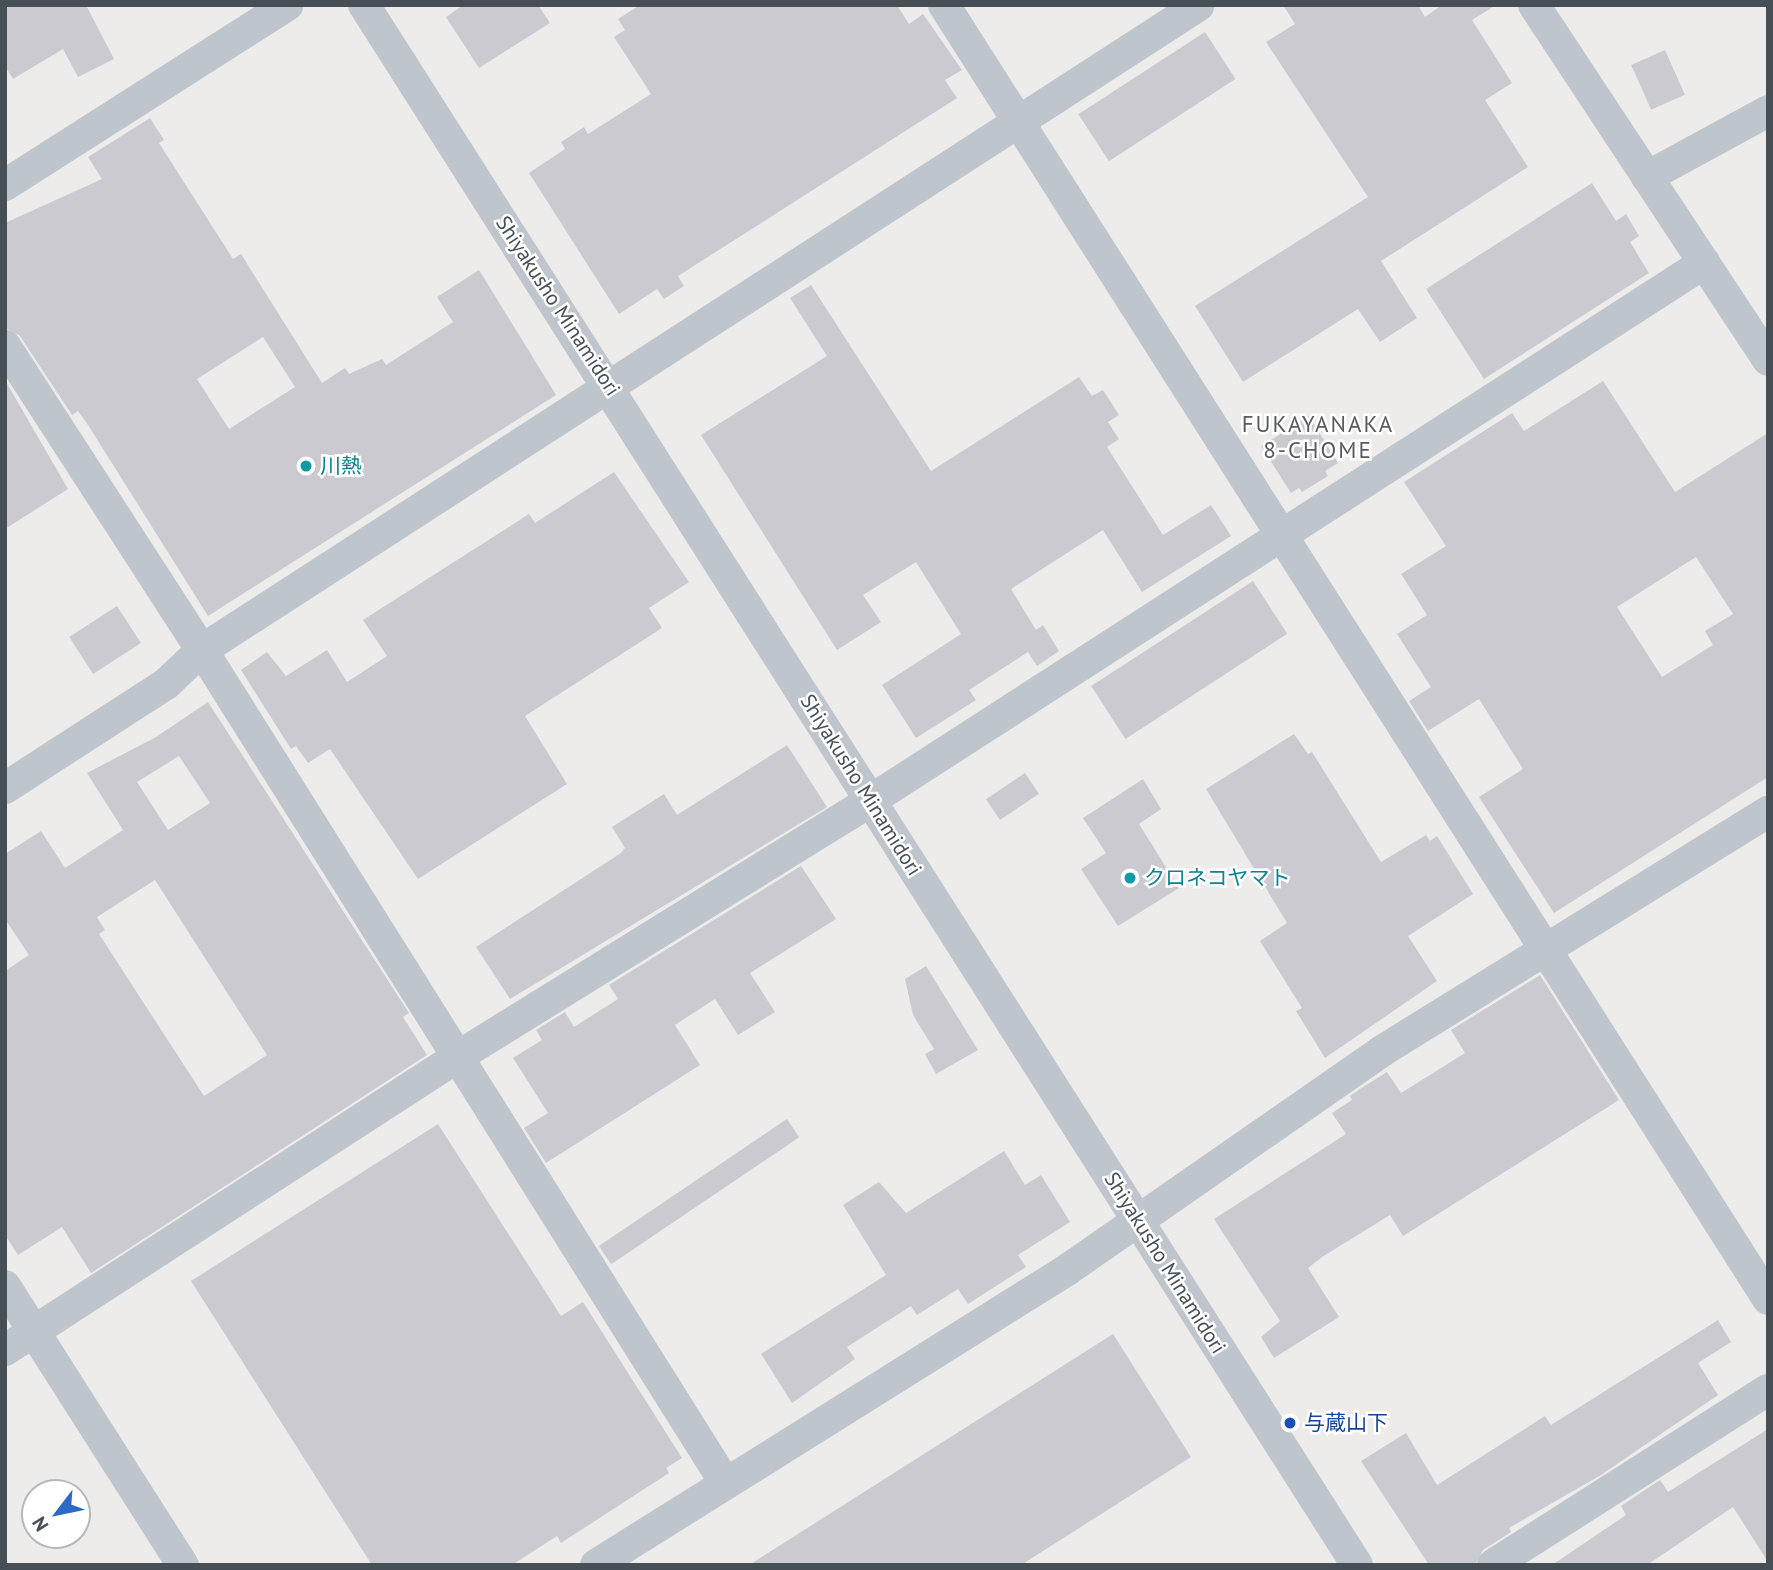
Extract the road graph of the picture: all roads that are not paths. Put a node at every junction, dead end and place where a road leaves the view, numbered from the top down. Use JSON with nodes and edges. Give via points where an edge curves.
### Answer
{"nodes":[{"id":1,"x":288,"y":5,"type":"edge"},
{"id":2,"x":364,"y":5,"type":"edge"},
{"id":3,"x":944,"y":5,"type":"edge"},
{"id":4,"x":1199,"y":5,"type":"edge"},
{"id":5,"x":1534,"y":5,"type":"edge"},
{"id":6,"x":1768,"y":111,"type":"edge"},
{"id":7,"x":1018,"y":122,"type":"junction"},
{"id":8,"x":1647,"y":177,"type":"junction"},
{"id":9,"x":5,"y":186,"type":"edge"},
{"id":10,"x":1704,"y":263,"type":"junction"},
{"id":11,"x":5,"y":346,"type":"edge"},
{"id":12,"x":1768,"y":360,"type":"edge"},
{"id":13,"x":610,"y":387,"type":"junction"},
{"id":14,"x":1282,"y":535,"type":"junction"},
{"id":15,"x":202,"y":650,"type":"junction"},
{"id":16,"x":5,"y":788,"type":"edge"},
{"id":17,"x":870,"y":800,"type":"junction"},
{"id":18,"x":1768,"y":813,"type":"edge"},
{"id":19,"x":1544,"y":949,"type":"junction"},
{"id":20,"x":459,"y":1056,"type":"junction"},
{"id":21,"x":1138,"y":1220,"type":"junction"},
{"id":22,"x":5,"y":1286,"type":"edge"},
{"id":23,"x":1768,"y":1299,"type":"edge"},
{"id":24,"x":34,"y":1331,"type":"junction"},
{"id":25,"x":5,"y":1350,"type":"edge"},
{"id":26,"x":1768,"y":1390,"type":"edge"},
{"id":27,"x":724,"y":1481,"type":"junction"},
{"id":28,"x":610,"y":1561,"type":"edge"},
{"id":29,"x":183,"y":1565,"type":"edge"},
{"id":30,"x":1357,"y":1565,"type":"edge"},
{"id":31,"x":1493,"y":1565,"type":"edge"}],
"edges":[{"from":1,"to":9,"type":"street"},
{"from":2,"to":13,"type":"street","name":"Shiyakusho Minamidori"},
{"from":3,"to":7,"type":"street"},
{"from":4,"to":7,"type":"street"},
{"from":5,"to":8,"type":"street"},
{"from":6,"to":8,"type":"street"},
{"from":7,"to":13,"type":"street"},
{"from":7,"to":14,"type":"street"},
{"from":8,"to":10,"type":"street"},
{"from":10,"to":12,"type":"street"},
{"from":10,"to":14,"type":"street"},
{"from":11,"to":15,"type":"street"},
{"from":13,"to":15,"type":"street"},
{"from":13,"to":17,"type":"street","name":"Shiyakusho Minamidori"},
{"from":14,"to":17,"type":"street"},
{"from":14,"to":19,"type":"street"},
{"from":15,"to":16,"type":"street","via":[[166,684]]},
{"from":15,"to":20,"type":"street"},
{"from":17,"to":20,"type":"street"},
{"from":17,"to":21,"type":"street","name":"Shiyakusho Minamidori"},
{"from":18,"to":19,"type":"street"},
{"from":19,"to":21,"type":"street","via":[[1382,1051]]},
{"from":19,"to":23,"type":"street"},
{"from":20,"to":24,"type":"street"},
{"from":20,"to":27,"type":"street"},
{"from":21,"to":27,"type":"street","via":[[1067,1270]]},
{"from":21,"to":30,"type":"street","name":"Shiyakusho Minamidori"},
{"from":22,"to":24,"type":"street"},
{"from":24,"to":25,"type":"street"},
{"from":24,"to":29,"type":"street"},
{"from":26,"to":31,"type":"street"},
{"from":27,"to":28,"type":"street"}]}
